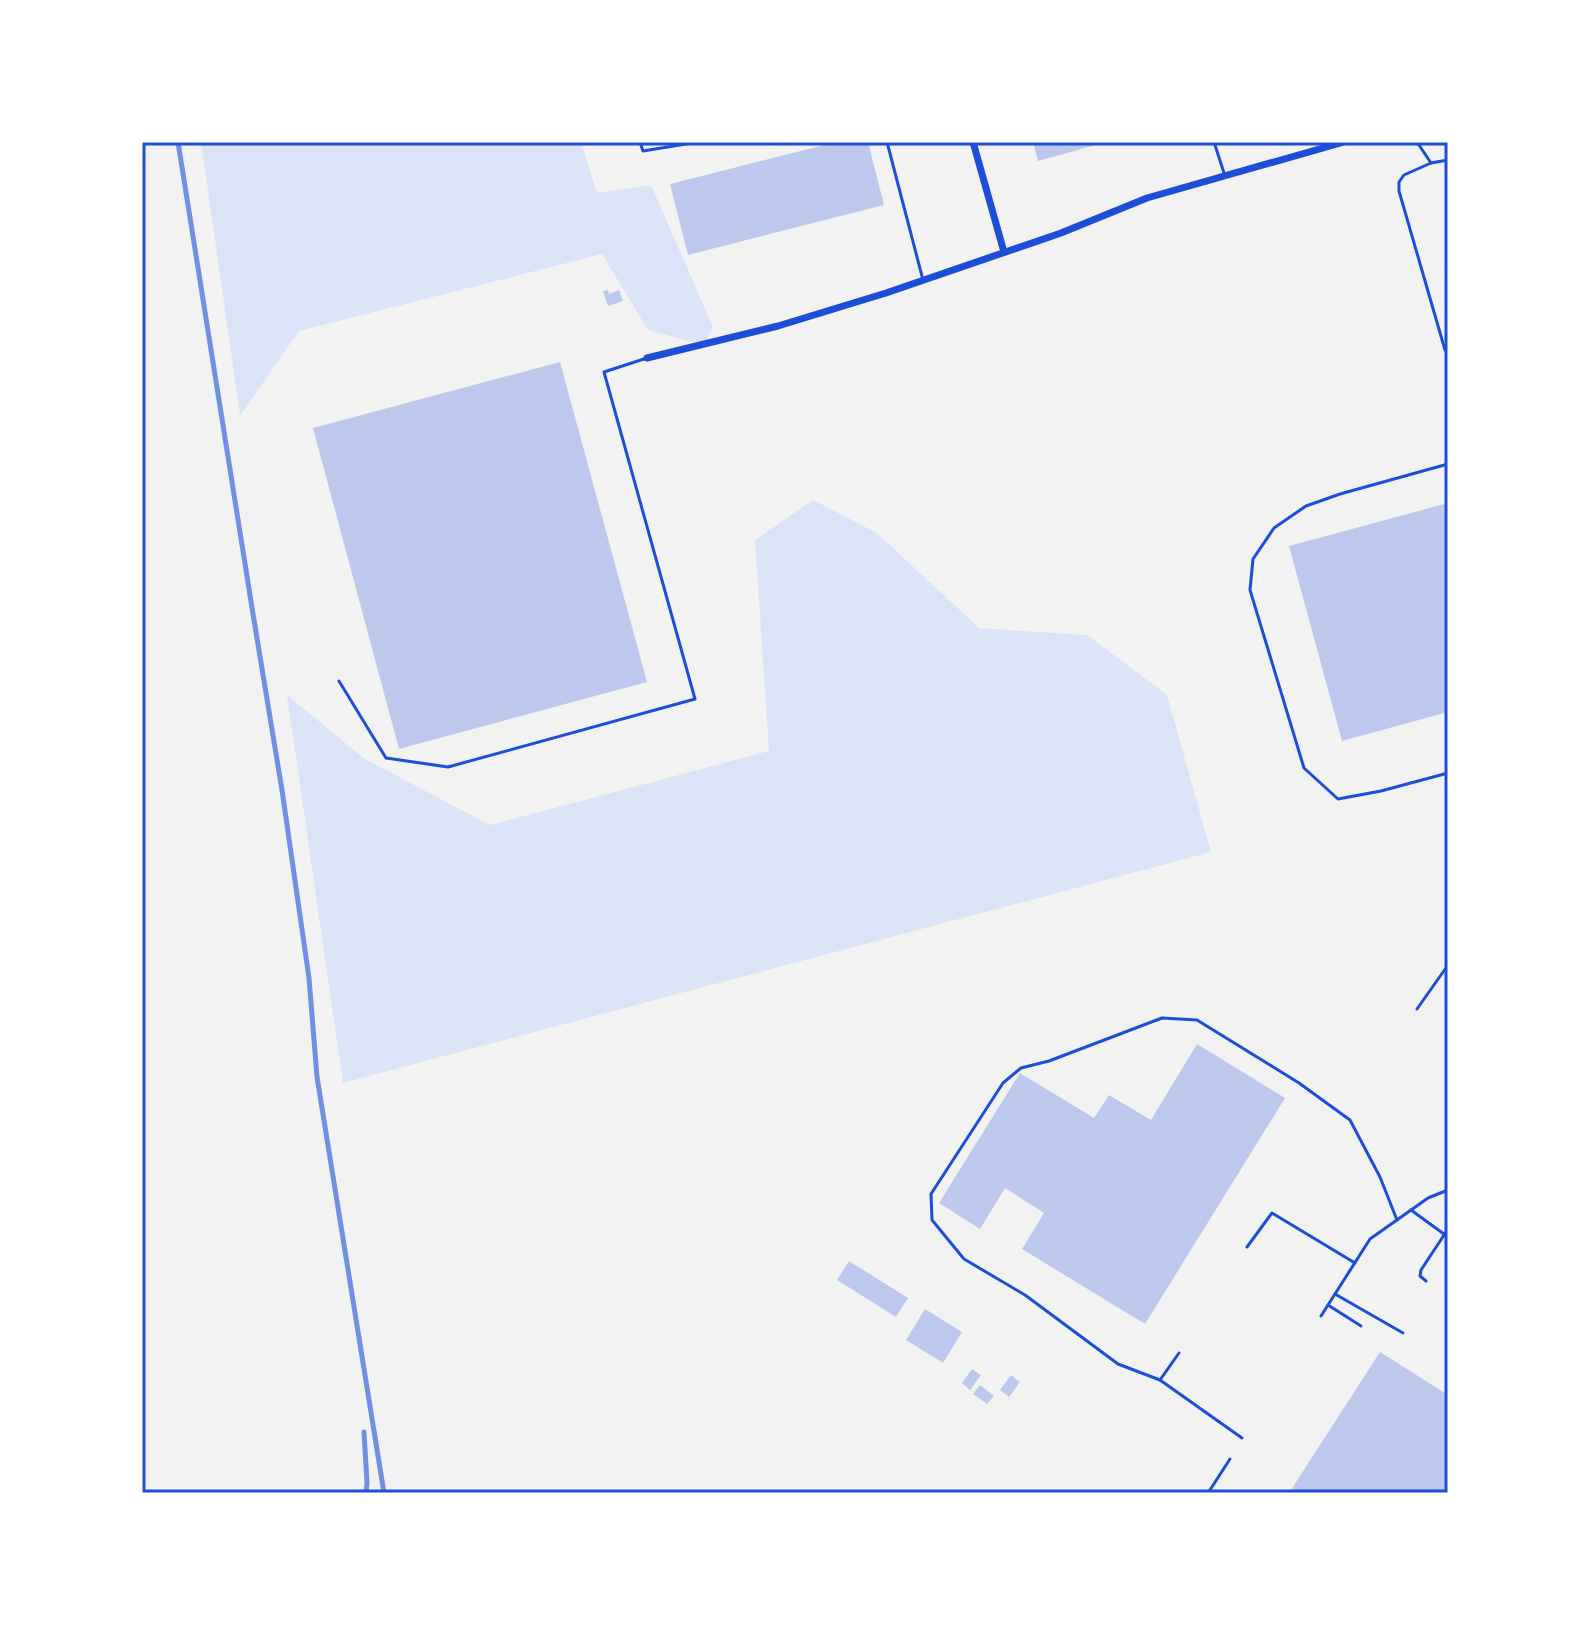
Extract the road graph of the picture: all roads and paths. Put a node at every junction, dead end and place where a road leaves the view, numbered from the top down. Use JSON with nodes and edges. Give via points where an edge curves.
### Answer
{"nodes":[{"id":1,"x":640,"y":142,"type":"edge"},
{"id":2,"x":698,"y":142,"type":"edge"},
{"id":3,"x":887,"y":142,"type":"edge"},
{"id":4,"x":973,"y":142,"type":"edge"},
{"id":5,"x":1214,"y":142,"type":"edge"},
{"id":6,"x":1344,"y":142,"type":"edge"},
{"id":7,"x":1417,"y":142,"type":"edge"},
{"id":8,"x":1448,"y":160,"type":"edge"},
{"id":9,"x":1431,"y":163,"type":"junction"},
{"id":10,"x":1225,"y":176,"type":"junction"},
{"id":11,"x":1004,"y":252,"type":"junction"},
{"id":12,"x":923,"y":280,"type":"junction"},
{"id":13,"x":1448,"y":353,"type":"edge"},
{"id":14,"x":647,"y":358,"type":"joint"},
{"id":15,"x":1448,"y":464,"type":"edge"},
{"id":16,"x":339,"y":681,"type":"dead end"},
{"id":17,"x":1448,"y":773,"type":"edge"},
{"id":18,"x":1448,"y":965,"type":"edge"},
{"id":19,"x":1417,"y":1009,"type":"dead end"},
{"id":20,"x":1448,"y":1190,"type":"edge"},
{"id":21,"x":1411,"y":1210,"type":"junction"},
{"id":22,"x":1397,"y":1220,"type":"junction"},
{"id":23,"x":1448,"y":1229,"type":"edge"},
{"id":24,"x":1446,"y":1236,"type":"edge"},
{"id":25,"x":1247,"y":1247,"type":"dead end"},
{"id":26,"x":1355,"y":1263,"type":"junction"},
{"id":27,"x":1426,"y":1281,"type":"dead end"},
{"id":28,"x":1335,"y":1294,"type":"junction"},
{"id":29,"x":1328,"y":1305,"type":"junction"},
{"id":30,"x":1321,"y":1316,"type":"dead end"},
{"id":31,"x":1361,"y":1326,"type":"dead end"},
{"id":32,"x":1403,"y":1333,"type":"dead end"},
{"id":33,"x":1179,"y":1353,"type":"dead end"},
{"id":34,"x":1160,"y":1380,"type":"junction"},
{"id":35,"x":1242,"y":1438,"type":"dead end"},
{"id":36,"x":1230,"y":1459,"type":"dead end"},
{"id":37,"x":1208,"y":1493,"type":"edge"}],
"edges":[{"from":1,"to":2,"type":"lane","via":[[643,151]]},
{"from":3,"to":12,"type":"lane"},
{"from":4,"to":11,"type":"street"},
{"from":5,"to":10,"type":"lane"},
{"from":6,"to":10,"type":"street"},
{"from":7,"to":9,"type":"lane"},
{"from":8,"to":9,"type":"lane"},
{"from":9,"to":13,"type":"lane","via":[[1404,175],[1399,191]]},
{"from":10,"to":11,"type":"street","via":[[1147,198]]},
{"from":11,"to":12,"type":"street"},
{"from":12,"to":14,"type":"street","via":[[778,326]]},
{"from":14,"to":16,"type":"lane","via":[[604,372],[695,699],[448,767],[386,758]]},
{"from":15,"to":17,"type":"lane","via":[[1306,506],[1274,528],[1253,559],[1250,590],[1304,768],[1338,799]]},
{"from":18,"to":19,"type":"lane"},
{"from":20,"to":21,"type":"lane"},
{"from":21,"to":22,"type":"lane"},
{"from":21,"to":24,"type":"lane"},
{"from":22,"to":26,"type":"lane","via":[[1370,1239]]},
{"from":22,"to":34,"type":"lane","via":[[1350,1120],[1197,1020],[1162,1018],[1021,1068],[1003,1083],[931,1194],[932,1220],[964,1259],[1025,1295],[1118,1364]]},
{"from":23,"to":24,"type":"lane"},
{"from":24,"to":27,"type":"lane","via":[[1421,1270]]},
{"from":25,"to":26,"type":"lane","via":[[1272,1213]]},
{"from":26,"to":28,"type":"lane"},
{"from":28,"to":29,"type":"lane"},
{"from":28,"to":32,"type":"lane"},
{"from":29,"to":30,"type":"lane"},
{"from":29,"to":31,"type":"lane"},
{"from":33,"to":34,"type":"lane"},
{"from":34,"to":35,"type":"lane"},
{"from":36,"to":37,"type":"lane"}]}
